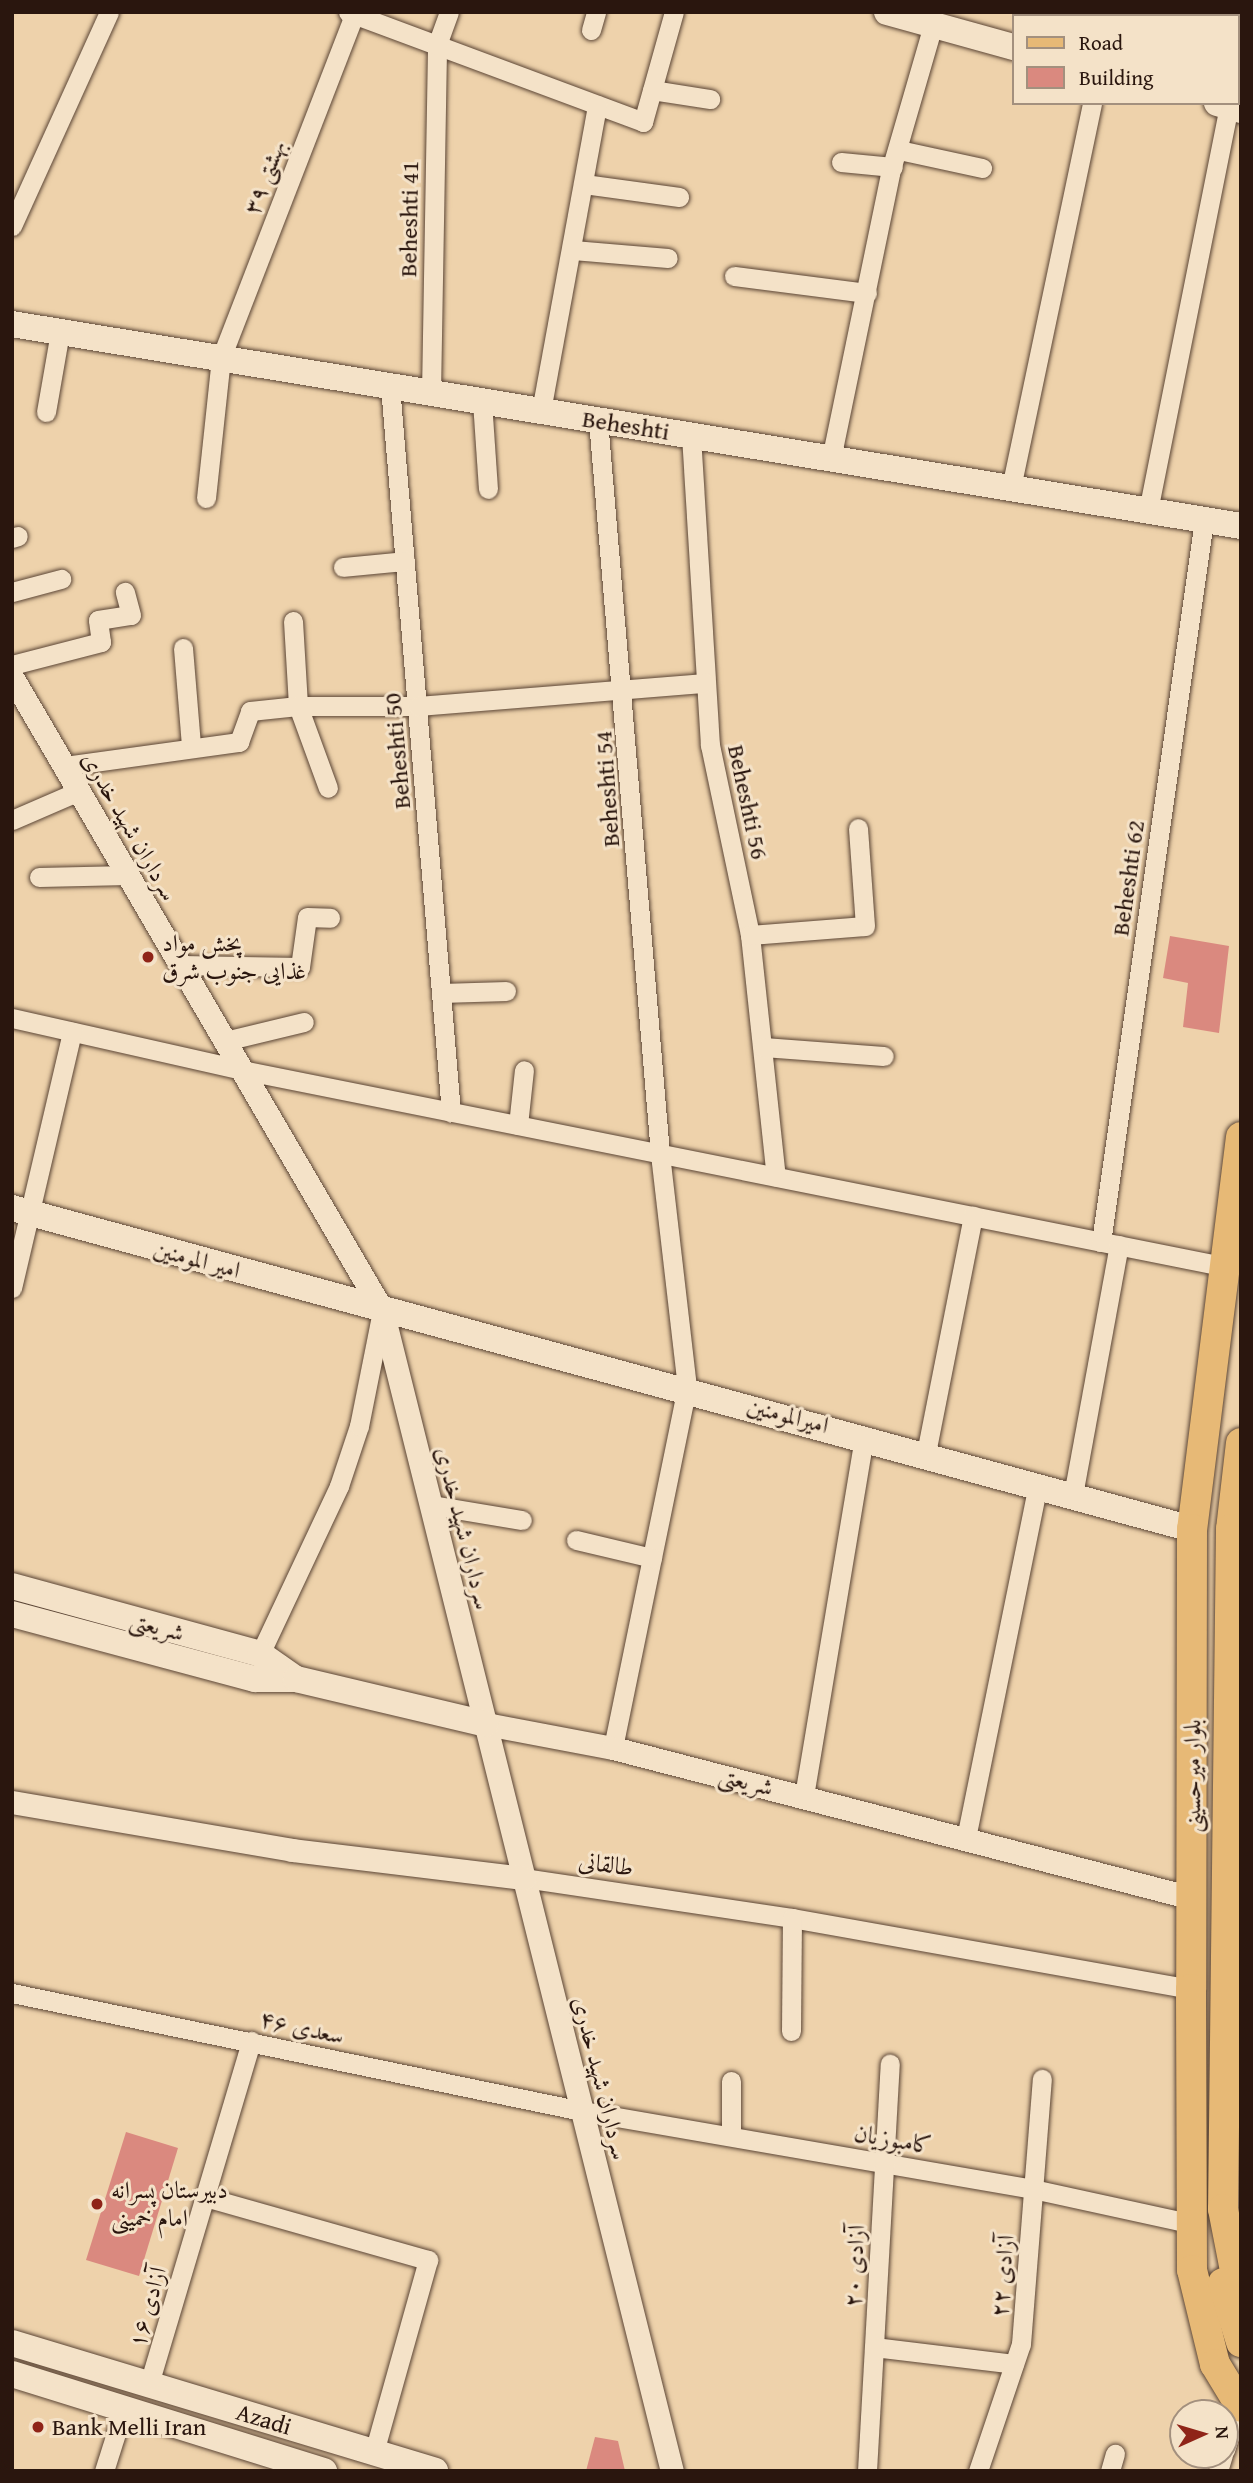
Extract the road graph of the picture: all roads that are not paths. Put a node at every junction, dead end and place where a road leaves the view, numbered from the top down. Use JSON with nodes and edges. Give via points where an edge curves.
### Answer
{"nodes":[{"id":1,"x":109,"y":12,"type":"edge"},
{"id":2,"x":449,"y":12,"type":"edge"},
{"id":3,"x":674,"y":12,"type":"edge"},
{"id":4,"x":887,"y":12,"type":"edge"},
{"id":5,"x":352,"y":13,"type":"edge"},
{"id":6,"x":933,"y":25,"type":"junction"},
{"id":7,"x":437,"y":45,"type":"junction"},
{"id":8,"x":1012,"y":47,"type":"edge"},
{"id":9,"x":652,"y":90,"type":"junction"},
{"id":10,"x":710,"y":99,"type":"dead end"},
{"id":11,"x":597,"y":105,"type":"junction"},
{"id":12,"x":1092,"y":105,"type":"edge"},
{"id":13,"x":1229,"y":107,"type":"edge"},
{"id":14,"x":896,"y":159,"type":"junction"},
{"id":15,"x":841,"y":162,"type":"dead end"},
{"id":16,"x":982,"y":168,"type":"dead end"},
{"id":17,"x":584,"y":184,"type":"junction"},
{"id":18,"x":679,"y":197,"type":"dead end"},
{"id":19,"x":12,"y":226,"type":"edge"},
{"id":20,"x":573,"y":250,"type":"junction"},
{"id":21,"x":668,"y":258,"type":"dead end"},
{"id":22,"x":734,"y":276,"type":"dead end"},
{"id":23,"x":867,"y":293,"type":"junction"},
{"id":24,"x":12,"y":324,"type":"edge"},
{"id":25,"x":60,"y":332,"type":"junction"},
{"id":26,"x":221,"y":358,"type":"junction"},
{"id":27,"x":390,"y":386,"type":"junction"},
{"id":28,"x":431,"y":393,"type":"junction"},
{"id":29,"x":482,"y":401,"type":"junction"},
{"id":30,"x":541,"y":411,"type":"junction"},
{"id":31,"x":46,"y":412,"type":"dead end"},
{"id":32,"x":598,"y":420,"type":"junction"},
{"id":33,"x":691,"y":435,"type":"junction"},
{"id":34,"x":831,"y":459,"type":"junction"},
{"id":35,"x":1011,"y":488,"type":"junction"},
{"id":36,"x":488,"y":489,"type":"dead end"},
{"id":37,"x":206,"y":498,"type":"dead end"},
{"id":38,"x":1147,"y":511,"type":"junction"},
{"id":39,"x":1204,"y":520,"type":"junction"},
{"id":40,"x":1241,"y":526,"type":"edge"},
{"id":41,"x":405,"y":561,"type":"junction"},
{"id":42,"x":343,"y":567,"type":"dead end"},
{"id":43,"x":61,"y":579,"type":"dead end"},
{"id":44,"x":12,"y":592,"type":"edge"},
{"id":45,"x":125,"y":592,"type":"dead end"},
{"id":46,"x":293,"y":621,"type":"dead end"},
{"id":47,"x":183,"y":648,"type":"dead end"},
{"id":48,"x":12,"y":665,"type":"edge"},
{"id":49,"x":12,"y":677,"type":"edge"},
{"id":50,"x":705,"y":683,"type":"junction"},
{"id":51,"x":624,"y":693,"type":"junction"},
{"id":52,"x":298,"y":706,"type":"junction"},
{"id":53,"x":418,"y":706,"type":"junction"},
{"id":54,"x":191,"y":745,"type":"junction"},
{"id":55,"x":65,"y":766,"type":"junction"},
{"id":56,"x":328,"y":789,"type":"dead end"},
{"id":57,"x":79,"y":791,"type":"junction"},
{"id":58,"x":12,"y":820,"type":"edge"},
{"id":59,"x":858,"y":828,"type":"dead end"},
{"id":60,"x":128,"y":875,"type":"junction"},
{"id":61,"x":39,"y":877,"type":"dead end"},
{"id":62,"x":330,"y":918,"type":"dead end"},
{"id":63,"x":750,"y":935,"type":"junction"},
{"id":64,"x":180,"y":965,"type":"junction"},
{"id":65,"x":506,"y":991,"type":"dead end"},
{"id":66,"x":442,"y":993,"type":"junction"},
{"id":67,"x":12,"y":1018,"type":"edge"},
{"id":68,"x":303,"y":1022,"type":"dead end"},
{"id":69,"x":72,"y":1032,"type":"junction"},
{"id":70,"x":225,"y":1041,"type":"junction"},
{"id":71,"x":763,"y":1047,"type":"junction"},
{"id":72,"x":884,"y":1056,"type":"dead end"},
{"id":73,"x":242,"y":1070,"type":"junction"},
{"id":74,"x":524,"y":1070,"type":"dead end"},
{"id":75,"x":451,"y":1112,"type":"junction"},
{"id":76,"x":518,"y":1125,"type":"junction"},
{"id":77,"x":1241,"y":1138,"type":"edge"},
{"id":78,"x":660,"y":1154,"type":"junction"},
{"id":79,"x":776,"y":1177,"type":"junction"},
{"id":80,"x":21,"y":1210,"type":"edge"},
{"id":81,"x":973,"y":1216,"type":"junction"},
{"id":82,"x":1110,"y":1244,"type":"junction"},
{"id":83,"x":1222,"y":1266,"type":"junction"},
{"id":84,"x":12,"y":1288,"type":"edge"},
{"id":85,"x":382,"y":1310,"type":"junction"},
{"id":86,"x":687,"y":1387,"type":"junction"},
{"id":87,"x":864,"y":1436,"type":"junction"},
{"id":88,"x":1241,"y":1443,"type":"edge"},
{"id":89,"x":926,"y":1453,"type":"junction"},
{"id":90,"x":1038,"y":1484,"type":"junction"},
{"id":91,"x":1073,"y":1495,"type":"junction"},
{"id":92,"x":431,"y":1505,"type":"junction"},
{"id":93,"x":522,"y":1520,"type":"dead end"},
{"id":94,"x":1192,"y":1529,"type":"junction"},
{"id":95,"x":576,"y":1540,"type":"dead end"},
{"id":96,"x":652,"y":1558,"type":"junction"},
{"id":97,"x":12,"y":1586,"type":"edge"},
{"id":98,"x":12,"y":1614,"type":"edge"},
{"id":99,"x":260,"y":1654,"type":"junction"},
{"id":100,"x":296,"y":1679,"type":"junction"},
{"id":101,"x":486,"y":1724,"type":"junction"},
{"id":102,"x":613,"y":1748,"type":"junction"},
{"id":103,"x":804,"y":1796,"type":"junction"},
{"id":104,"x":12,"y":1802,"type":"edge"},
{"id":105,"x":966,"y":1838,"type":"junction"},
{"id":106,"x":524,"y":1878,"type":"junction"},
{"id":107,"x":1192,"y":1898,"type":"junction"},
{"id":108,"x":1233,"y":1909,"type":"edge"},
{"id":109,"x":792,"y":1918,"type":"junction"},
{"id":110,"x":1191,"y":1989,"type":"junction"},
{"id":111,"x":12,"y":1993,"type":"edge"},
{"id":112,"x":1232,"y":1993,"type":"edge"},
{"id":113,"x":791,"y":2031,"type":"dead end"},
{"id":114,"x":251,"y":2041,"type":"junction"},
{"id":115,"x":1224,"y":2063,"type":"junction"},
{"id":116,"x":890,"y":2064,"type":"dead end"},
{"id":117,"x":1192,"y":2064,"type":"junction"},
{"id":118,"x":1042,"y":2079,"type":"dead end"},
{"id":119,"x":731,"y":2081,"type":"dead end"},
{"id":120,"x":582,"y":2111,"type":"junction"},
{"id":121,"x":731,"y":2135,"type":"junction"},
{"id":122,"x":884,"y":2163,"type":"junction"},
{"id":123,"x":1033,"y":2189,"type":"junction"},
{"id":124,"x":205,"y":2197,"type":"junction"},
{"id":125,"x":1193,"y":2224,"type":"junction"},
{"id":126,"x":1241,"y":2302,"type":"edge"},
{"id":127,"x":12,"y":2343,"type":"edge"},
{"id":128,"x":1241,"y":2343,"type":"edge"},
{"id":129,"x":874,"y":2347,"type":"junction"},
{"id":130,"x":1014,"y":2364,"type":"junction"},
{"id":131,"x":12,"y":2374,"type":"edge"},
{"id":132,"x":149,"y":2384,"type":"junction"},
{"id":133,"x":1240,"y":2399,"type":"edge"},
{"id":134,"x":124,"y":2408,"type":"junction"},
{"id":135,"x":374,"y":2452,"type":"junction"},
{"id":136,"x":104,"y":2471,"type":"edge"},
{"id":137,"x":324,"y":2471,"type":"edge"},
{"id":138,"x":435,"y":2471,"type":"edge"},
{"id":139,"x":672,"y":2471,"type":"edge"},
{"id":140,"x":867,"y":2471,"type":"edge"},
{"id":141,"x":978,"y":2471,"type":"edge"}],
"edges":[{"from":1,"to":19,"type":"street"},
{"from":2,"to":7,"type":"street","name":"Beheshti 41"},
{"from":3,"to":9,"type":"street"},
{"from":4,"to":6,"type":"main road"},
{"from":5,"to":7,"type":"street"},
{"from":5,"to":26,"type":"street","name":"بهشتی ۳۹"},
{"from":6,"to":8,"type":"main road"},
{"from":6,"to":14,"type":"street"},
{"from":7,"to":11,"type":"street"},
{"from":7,"to":28,"type":"street","name":"Beheshti 41"},
{"from":9,"to":10,"type":"street"},
{"from":9,"to":11,"type":"street","via":[[643,122]]},
{"from":11,"to":17,"type":"street"},
{"from":12,"to":35,"type":"street"},
{"from":13,"to":38,"type":"street"},
{"from":14,"to":15,"type":"street"},
{"from":14,"to":16,"type":"street"},
{"from":14,"to":23,"type":"street"},
{"from":17,"to":18,"type":"street"},
{"from":17,"to":20,"type":"street"},
{"from":20,"to":21,"type":"street"},
{"from":20,"to":30,"type":"street"},
{"from":22,"to":23,"type":"street"},
{"from":23,"to":34,"type":"street"},
{"from":24,"to":25,"type":"main road","name":"Beheshti"},
{"from":25,"to":26,"type":"main road","name":"Beheshti"},
{"from":25,"to":31,"type":"street"},
{"from":26,"to":27,"type":"main road","name":"Beheshti"},
{"from":26,"to":37,"type":"street","name":"بهشتی ۳۹"},
{"from":27,"to":28,"type":"main road","name":"Beheshti"},
{"from":27,"to":41,"type":"street","name":"Beheshti 50"},
{"from":28,"to":29,"type":"main road","name":"Beheshti"},
{"from":29,"to":30,"type":"main road","name":"Beheshti"},
{"from":29,"to":36,"type":"street"},
{"from":30,"to":32,"type":"main road","name":"Beheshti"},
{"from":32,"to":33,"type":"main road","name":"Beheshti"},
{"from":32,"to":51,"type":"street","name":"Beheshti 54"},
{"from":33,"to":34,"type":"main road","name":"Beheshti"},
{"from":33,"to":50,"type":"street","name":"Beheshti 56"},
{"from":34,"to":35,"type":"main road","name":"Beheshti"},
{"from":35,"to":38,"type":"main road","name":"Beheshti"},
{"from":38,"to":39,"type":"main road","name":"Beheshti"},
{"from":39,"to":40,"type":"main road","name":"Beheshti"},
{"from":39,"to":82,"type":"street","name":"Beheshti 62"},
{"from":41,"to":42,"type":"street"},
{"from":41,"to":53,"type":"street","name":"Beheshti 50"},
{"from":43,"to":44,"type":"street"},
{"from":45,"to":48,"type":"street","via":[[131,615],[98,620],[101,642]]},
{"from":46,"to":52,"type":"street"},
{"from":47,"to":54,"type":"street"},
{"from":49,"to":55,"type":"street","name":"سرداران شهید خدری"},
{"from":50,"to":51,"type":"street"},
{"from":50,"to":63,"type":"street","name":"Beheshti 56","via":[[710,746]]},
{"from":51,"to":53,"type":"street"},
{"from":51,"to":78,"type":"street","name":"Beheshti 54"},
{"from":52,"to":53,"type":"street"},
{"from":52,"to":54,"type":"street","via":[[250,711],[239,742]]},
{"from":52,"to":56,"type":"street"},
{"from":53,"to":66,"type":"street","name":"Beheshti 50"},
{"from":54,"to":55,"type":"street"},
{"from":55,"to":57,"type":"street","name":"سرداران شهید خدری"},
{"from":57,"to":58,"type":"street"},
{"from":57,"to":60,"type":"street","name":"سرداران شهید خدری"},
{"from":59,"to":63,"type":"street","via":[[864,926]]},
{"from":60,"to":61,"type":"street"},
{"from":60,"to":64,"type":"street","name":"سرداران شهید خدری"},
{"from":62,"to":64,"type":"street","via":[[307,917],[300,967]]},
{"from":63,"to":71,"type":"street","name":"Beheshti 56"},
{"from":64,"to":70,"type":"street","name":"سرداران شهید خدری"},
{"from":65,"to":66,"type":"street"},
{"from":66,"to":75,"type":"street","name":"Beheshti 50"},
{"from":67,"to":69,"type":"street"},
{"from":68,"to":70,"type":"street"},
{"from":69,"to":73,"type":"street"},
{"from":69,"to":80,"type":"street"},
{"from":70,"to":73,"type":"street","name":"سرداران شهید خدری"},
{"from":71,"to":72,"type":"street"},
{"from":71,"to":79,"type":"street","name":"Beheshti 56"},
{"from":73,"to":75,"type":"street"},
{"from":73,"to":85,"type":"street","name":"سرداران شهید خدری"},
{"from":74,"to":76,"type":"street"},
{"from":75,"to":76,"type":"street"},
{"from":76,"to":78,"type":"street"},
{"from":77,"to":83,"type":"main road","name":"بلوار میرحسینی"},
{"from":78,"to":79,"type":"street"},
{"from":78,"to":86,"type":"street","name":"Beheshti 54"},
{"from":79,"to":81,"type":"street"},
{"from":80,"to":84,"type":"street"},
{"from":80,"to":85,"type":"main road","name":"امیر المومنین"},
{"from":81,"to":82,"type":"street"},
{"from":81,"to":89,"type":"street"},
{"from":82,"to":83,"type":"street"},
{"from":82,"to":91,"type":"street","name":"Beheshti 62"},
{"from":83,"to":94,"type":"main road","name":"بلوار میرحسینی"},
{"from":85,"to":86,"type":"main road","name":"امیرالمومنین"},
{"from":85,"to":92,"type":"street","name":"سرداران شهید خدری"},
{"from":85,"to":99,"type":"street","via":[[359,1426],[339,1486]]},
{"from":86,"to":87,"type":"main road","name":"امیرالمومنین"},
{"from":86,"to":96,"type":"street","name":"Beheshti 54"},
{"from":87,"to":89,"type":"main road","name":"امیرالمومنین"},
{"from":87,"to":103,"type":"street"},
{"from":88,"to":108,"type":"main road","name":"بلوار میرحسینی","via":[[1231,1529]]},
{"from":89,"to":90,"type":"main road","name":"امیرالمومنین"},
{"from":90,"to":91,"type":"main road","name":"امیرالمومنین"},
{"from":90,"to":105,"type":"street"},
{"from":91,"to":94,"type":"main road","name":"امیرالمومنین"},
{"from":92,"to":93,"type":"street"},
{"from":92,"to":101,"type":"street","name":"سرداران شهید خدری"},
{"from":94,"to":107,"type":"main road","name":"بلوار میرحسینی"},
{"from":95,"to":96,"type":"street"},
{"from":96,"to":102,"type":"street","name":"Beheshti 54"},
{"from":97,"to":99,"type":"main road","name":"شریعتی"},
{"from":98,"to":100,"type":"main road","name":"شریعتی","via":[[255,1679]]},
{"from":99,"to":100,"type":"main road","name":"شریعتی"},
{"from":100,"to":101,"type":"main road","name":"شریعتی"},
{"from":101,"to":102,"type":"street","name":"شریعتی"},
{"from":101,"to":106,"type":"street","name":"سرداران شهید خدری"},
{"from":102,"to":103,"type":"street","name":"شریعتی"},
{"from":103,"to":105,"type":"street","name":"شریعتی"},
{"from":104,"to":106,"type":"street","name":"طالقانی","via":[[292,1850]]},
{"from":105,"to":107,"type":"street","name":"شریعتی"},
{"from":106,"to":109,"type":"street","name":"طالقانی"},
{"from":106,"to":120,"type":"street","name":"سرداران شهید خدری"},
{"from":107,"to":110,"type":"main road","name":"بلوار میرحسینی"},
{"from":108,"to":112,"type":"main road","name":"بلوار میرحسینی"},
{"from":109,"to":110,"type":"street","name":"طالقانی"},
{"from":109,"to":113,"type":"street"},
{"from":110,"to":112,"type":"main road"},
{"from":110,"to":117,"type":"main road","name":"بلوار میرحسینی"},
{"from":111,"to":114,"type":"street","name":"سعدی ۴۶"},
{"from":112,"to":115,"type":"main road","name":"بلوار میرحسینی"},
{"from":114,"to":120,"type":"street","name":"سعدی ۴۶"},
{"from":114,"to":124,"type":"street","name":"آزادی ۱۶"},
{"from":115,"to":126,"type":"main road","name":"بلوار میرحسینی","via":[[1223,2209]]},
{"from":115,"to":128,"type":"main road","via":[[1215,2085],[1213,2199],[1220,2270]]},
{"from":116,"to":122,"type":"street","name":"آزادی ۲۰"},
{"from":117,"to":125,"type":"main road","name":"بلوار میرحسینی"},
{"from":117,"to":133,"type":"main road","via":[[1200,2084],[1205,2271],[1213,2321]]},
{"from":118,"to":123,"type":"street","name":"آزادی ۲۲"},
{"from":119,"to":121,"type":"street"},
{"from":120,"to":121,"type":"street","name":"کامبوزیان"},
{"from":120,"to":139,"type":"street","name":"سرداران شهید خدری"},
{"from":121,"to":122,"type":"street","name":"کامبوزیان"},
{"from":122,"to":123,"type":"street","name":"کامبوزیان"},
{"from":122,"to":129,"type":"street","name":"آزادی ۲۰"},
{"from":123,"to":125,"type":"street","name":"کامبوزیان"},
{"from":123,"to":130,"type":"street","name":"آزادی ۲۲","via":[[1021,2344]]},
{"from":124,"to":132,"type":"street","name":"آزادی ۱۶"},
{"from":124,"to":135,"type":"street","via":[[428,2260]]},
{"from":125,"to":133,"type":"main road","name":"بلوار میرحسینی","via":[[1192,2270],[1205,2333],[1215,2364]]},
{"from":127,"to":132,"type":"main road","name":"Azadi"},
{"from":129,"to":130,"type":"street"},
{"from":129,"to":140,"type":"street","name":"آزادی ۲۰"},
{"from":130,"to":141,"type":"street","name":"آزادی ۲۲"},
{"from":131,"to":134,"type":"main road","name":"Azadi"},
{"from":132,"to":135,"type":"main road","name":"Azadi"},
{"from":134,"to":136,"type":"street"},
{"from":134,"to":137,"type":"main road","name":"Azadi"},
{"from":135,"to":138,"type":"main road","name":"Azadi"}]}
